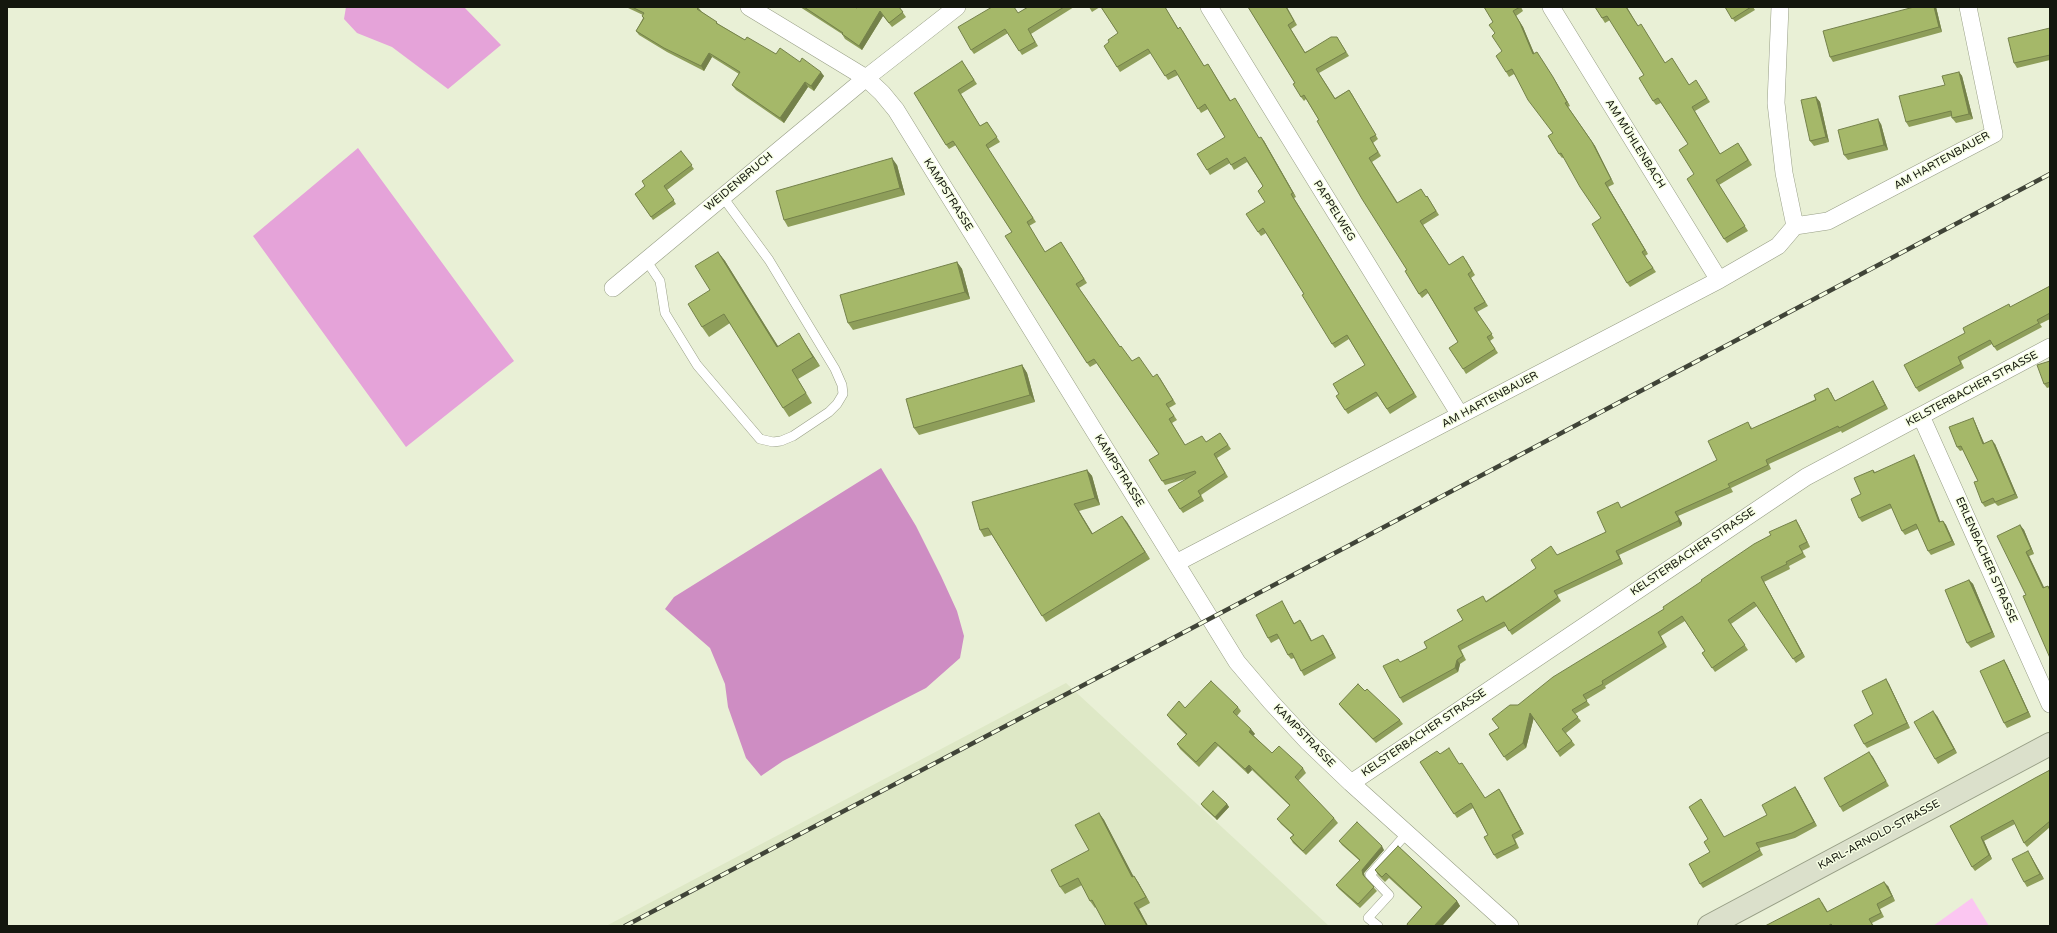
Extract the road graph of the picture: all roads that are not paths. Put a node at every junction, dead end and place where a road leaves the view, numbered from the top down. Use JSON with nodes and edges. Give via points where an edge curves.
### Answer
{"nodes":[{"id":1,"x":750,"y":7,"type":"edge"},
{"id":2,"x":957,"y":7,"type":"edge"},
{"id":3,"x":1209,"y":7,"type":"edge"},
{"id":4,"x":1551,"y":7,"type":"edge"},
{"id":5,"x":1780,"y":7,"type":"edge"},
{"id":6,"x":1968,"y":7,"type":"edge"},
{"id":7,"x":866,"y":78,"type":"junction"},
{"id":8,"x":722,"y":196,"type":"junction"},
{"id":9,"x":1795,"y":226,"type":"junction"},
{"id":10,"x":646,"y":260,"type":"junction"},
{"id":11,"x":1719,"y":280,"type":"junction"},
{"id":12,"x":613,"y":288,"type":"dead end"},
{"id":13,"x":2050,"y":347,"type":"edge"},
{"id":14,"x":1460,"y":415,"type":"junction"},
{"id":15,"x":1921,"y":416,"type":"junction"},
{"id":16,"x":1176,"y":564,"type":"junction"},
{"id":17,"x":2050,"y":704,"type":"edge"},
{"id":18,"x":2050,"y":744,"type":"edge"},
{"id":19,"x":1350,"y":782,"type":"junction"},
{"id":20,"x":1406,"y":833,"type":"junction"},
{"id":21,"x":1378,"y":926,"type":"edge"},
{"id":22,"x":1510,"y":926,"type":"edge"},
{"id":23,"x":1709,"y":926,"type":"edge"}],
"edges":[{"from":1,"to":7,"type":"street","name":"KAMPSTRASSE"},
{"from":2,"to":7,"type":"street"},
{"from":3,"to":14,"type":"street","name":"PAPPELWEG"},
{"from":4,"to":11,"type":"street","name":"AM MÜHLENBACH"},
{"from":5,"to":9,"type":"street","via":[[1776,103],[1784,173]]},
{"from":6,"to":9,"type":"street","name":"AM HARTENBAUER","via":[[1994,134],[1828,221]]},
{"from":7,"to":8,"type":"street","name":"WEIDENBRUCH"},
{"from":7,"to":16,"type":"street","name":"KAMPSTRASSE","via":[[896,110]]},
{"from":8,"to":10,"type":"street","name":"WEIDENBRUCH"},
{"from":8,"to":10,"type":"lane","via":[[769,260],[835,369],[843,394],[829,412],[781,441],[772,442],[760,438],[697,365],[665,313],[660,281]]},
{"from":9,"to":11,"type":"street","name":"AM HARTENBAUER","via":[[1778,246]]},
{"from":10,"to":12,"type":"street","name":"WEIDENBRUCH"},
{"from":11,"to":14,"type":"street","name":"AM HARTENBAUER"},
{"from":13,"to":15,"type":"street","name":"KELSTERBACHER STRASSE"},
{"from":14,"to":16,"type":"street","name":"AM HARTENBAUER"},
{"from":15,"to":17,"type":"street","name":"ERLENBACHER STRASSE"},
{"from":15,"to":19,"type":"street","name":"KELSTERBACHER STRASSE","via":[[1806,477]]},
{"from":16,"to":19,"type":"street","name":"KAMPSTRASSE","via":[[1237,662],[1271,702]]},
{"from":18,"to":23,"type":"main road","name":"KARL-ARNOLD-STRASSE"},
{"from":19,"to":20,"type":"street","name":"KAMPSTRASSE"},
{"from":20,"to":21,"type":"lane","via":[[1370,875],[1389,895],[1368,918]]},
{"from":20,"to":22,"type":"street","name":"KAMPSTRASSE"}]}
